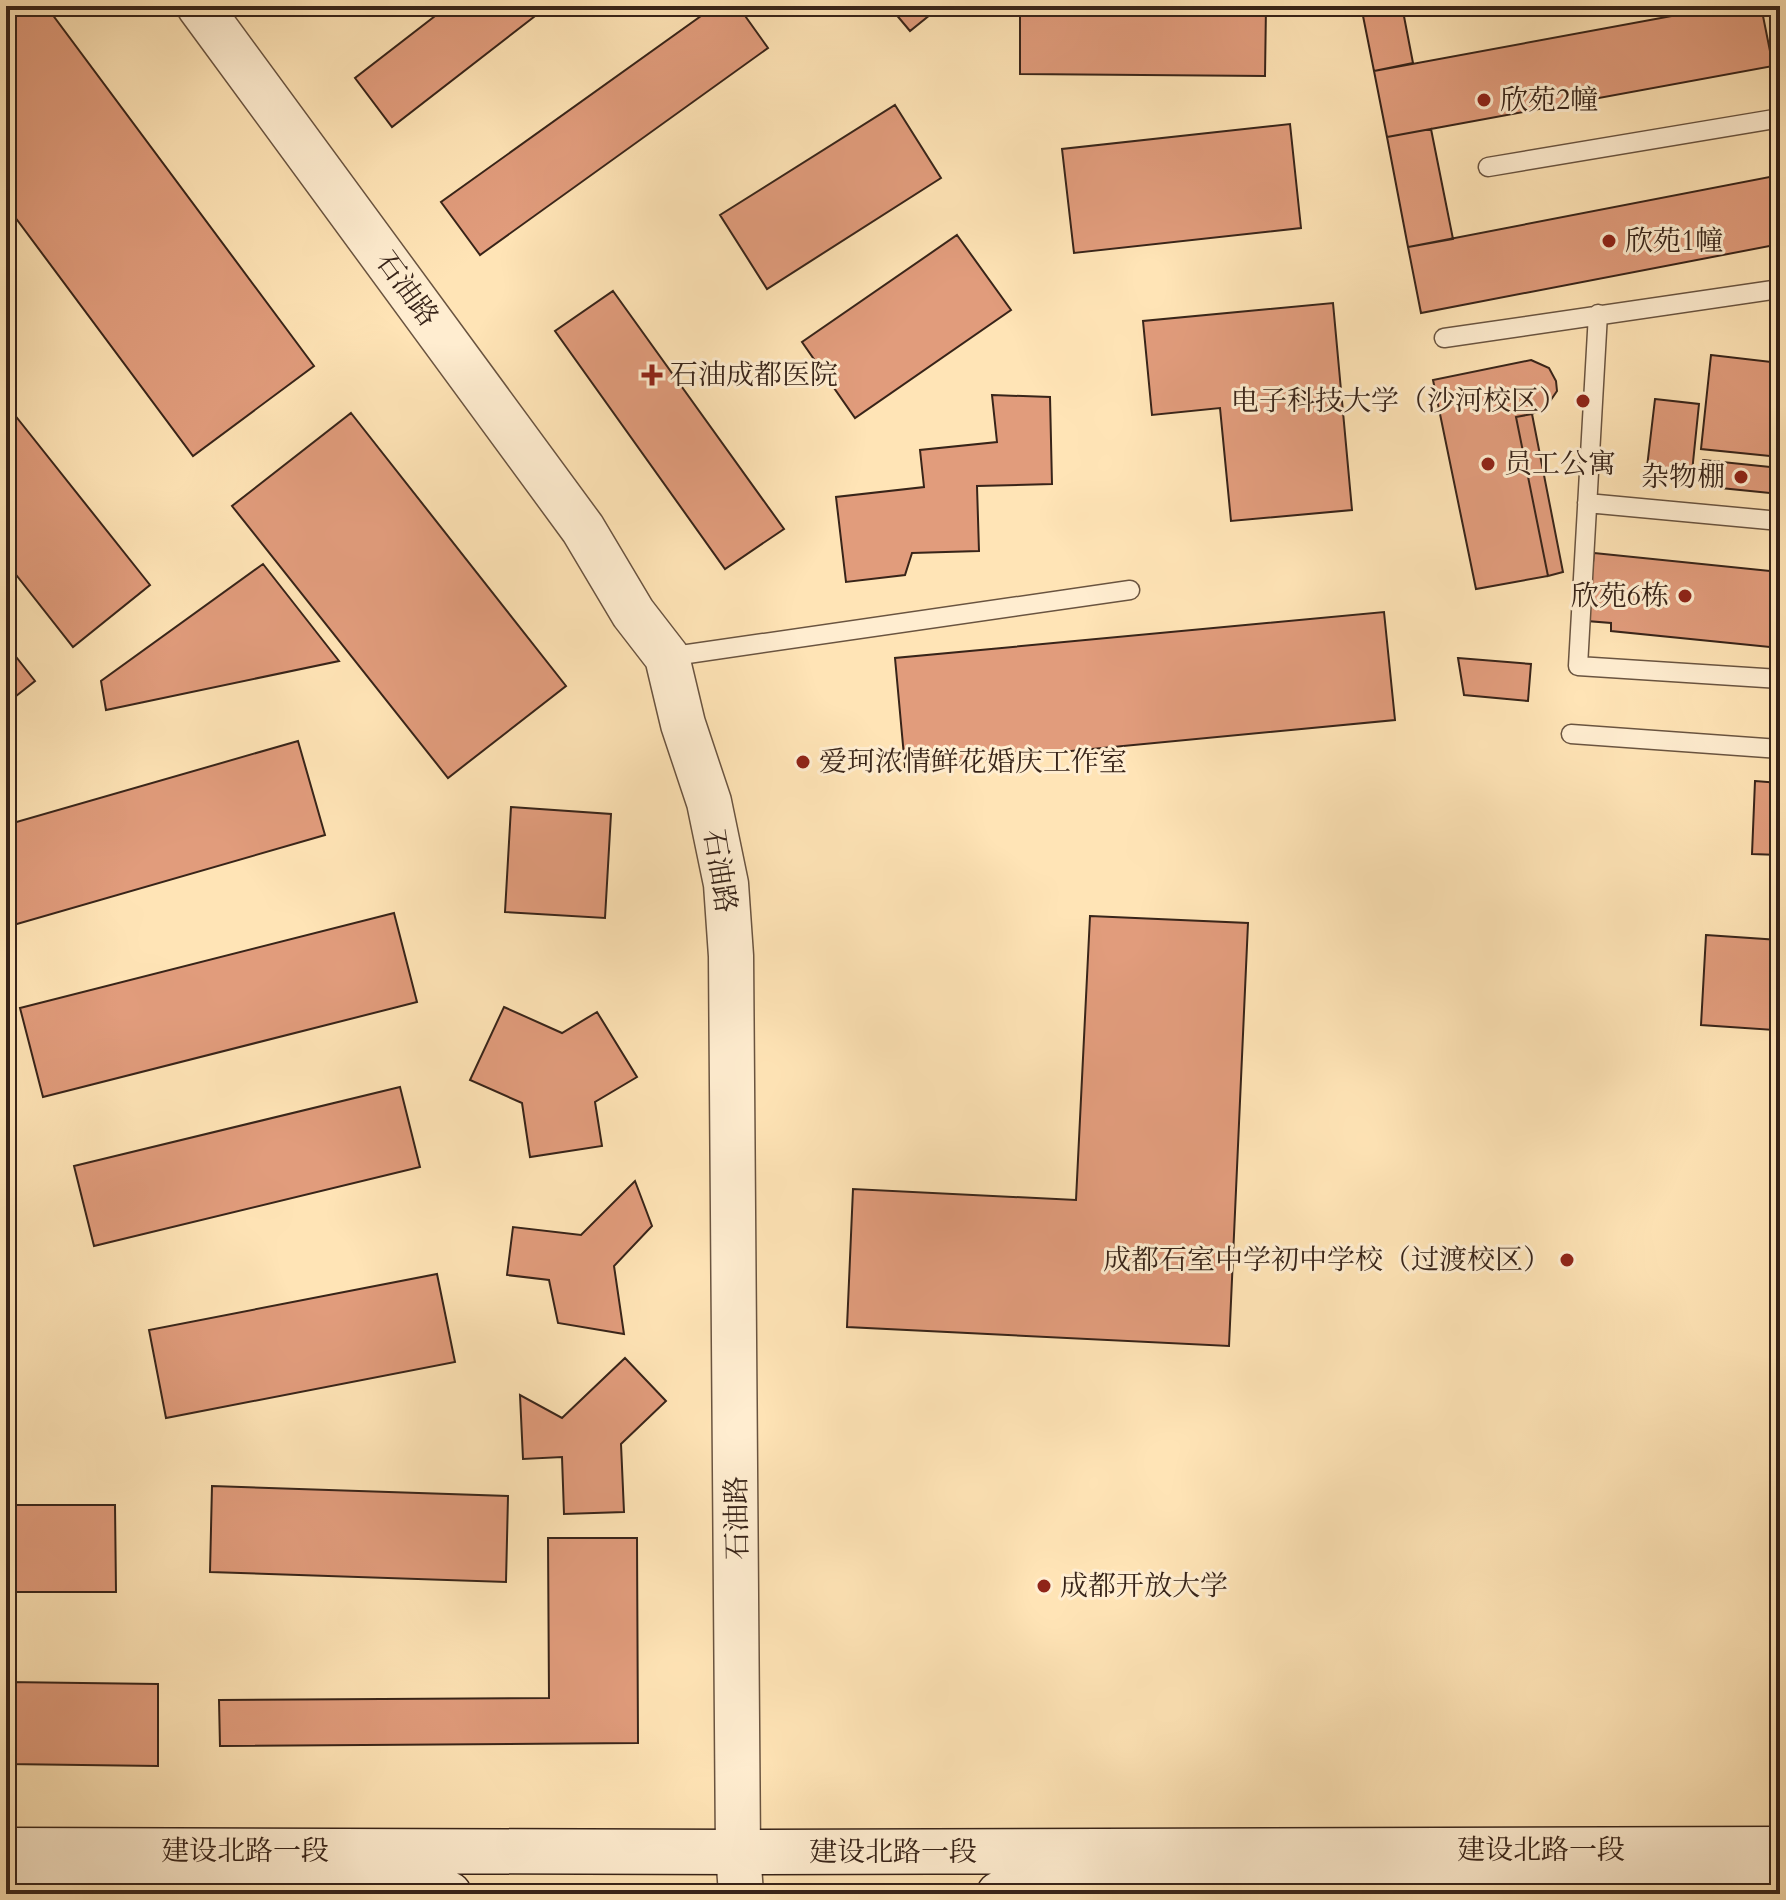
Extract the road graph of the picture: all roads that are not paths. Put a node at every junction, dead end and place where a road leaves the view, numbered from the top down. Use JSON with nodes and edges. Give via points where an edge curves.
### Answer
{"nodes":[{"id":1,"x":199,"y":6,"type":"edge"},
{"id":2,"x":1780,"y":118,"type":"edge"},
{"id":3,"x":1488,"y":167,"type":"dead end"},
{"id":4,"x":1780,"y":289,"type":"edge"},
{"id":5,"x":1598,"y":314,"type":"junction"},
{"id":6,"x":1444,"y":338,"type":"dead end"},
{"id":7,"x":1587,"y":503,"type":"junction"},
{"id":8,"x":1780,"y":521,"type":"edge"},
{"id":9,"x":1130,"y":590,"type":"dead end"},
{"id":10,"x":667,"y":657,"type":"junction"},
{"id":11,"x":1780,"y":679,"type":"edge"},
{"id":12,"x":1571,"y":734,"type":"dead end"},
{"id":13,"x":1780,"y":749,"type":"edge"},
{"id":14,"x":1780,"y":1849,"type":"edge"},
{"id":15,"x":6,"y":1850,"type":"edge"},
{"id":16,"x":739,"y":1873,"type":"edge"},
{"id":17,"x":1780,"y":1890,"type":"edge"},
{"id":18,"x":6,"y":1892,"type":"edge"},
{"id":19,"x":449,"y":1894,"type":"edge"},
{"id":20,"x":999,"y":1894,"type":"edge"}],
"edges":[{"from":1,"to":10,"type":"main road","name":"石油路","via":[[583,529],[633,613]]},
{"from":2,"to":3,"type":"lane"},
{"from":4,"to":5,"type":"lane"},
{"from":5,"to":6,"type":"lane"},
{"from":5,"to":7,"type":"lane"},
{"from":7,"to":8,"type":"lane"},
{"from":7,"to":11,"type":"lane","via":[[1578,666]]},
{"from":9,"to":10,"type":"lane"},
{"from":10,"to":16,"type":"main road","name":"石油路","via":[[712,815],[726,884],[731,956]]},
{"from":12,"to":13,"type":"lane"},
{"from":14,"to":16,"type":"main road","name":"建设北路一段"},
{"from":15,"to":16,"type":"main road","name":"建设北路一段"},
{"from":17,"to":20,"type":"main road","name":"建设北路一段"},
{"from":18,"to":19,"type":"main road","name":"建设北路一段"}]}
